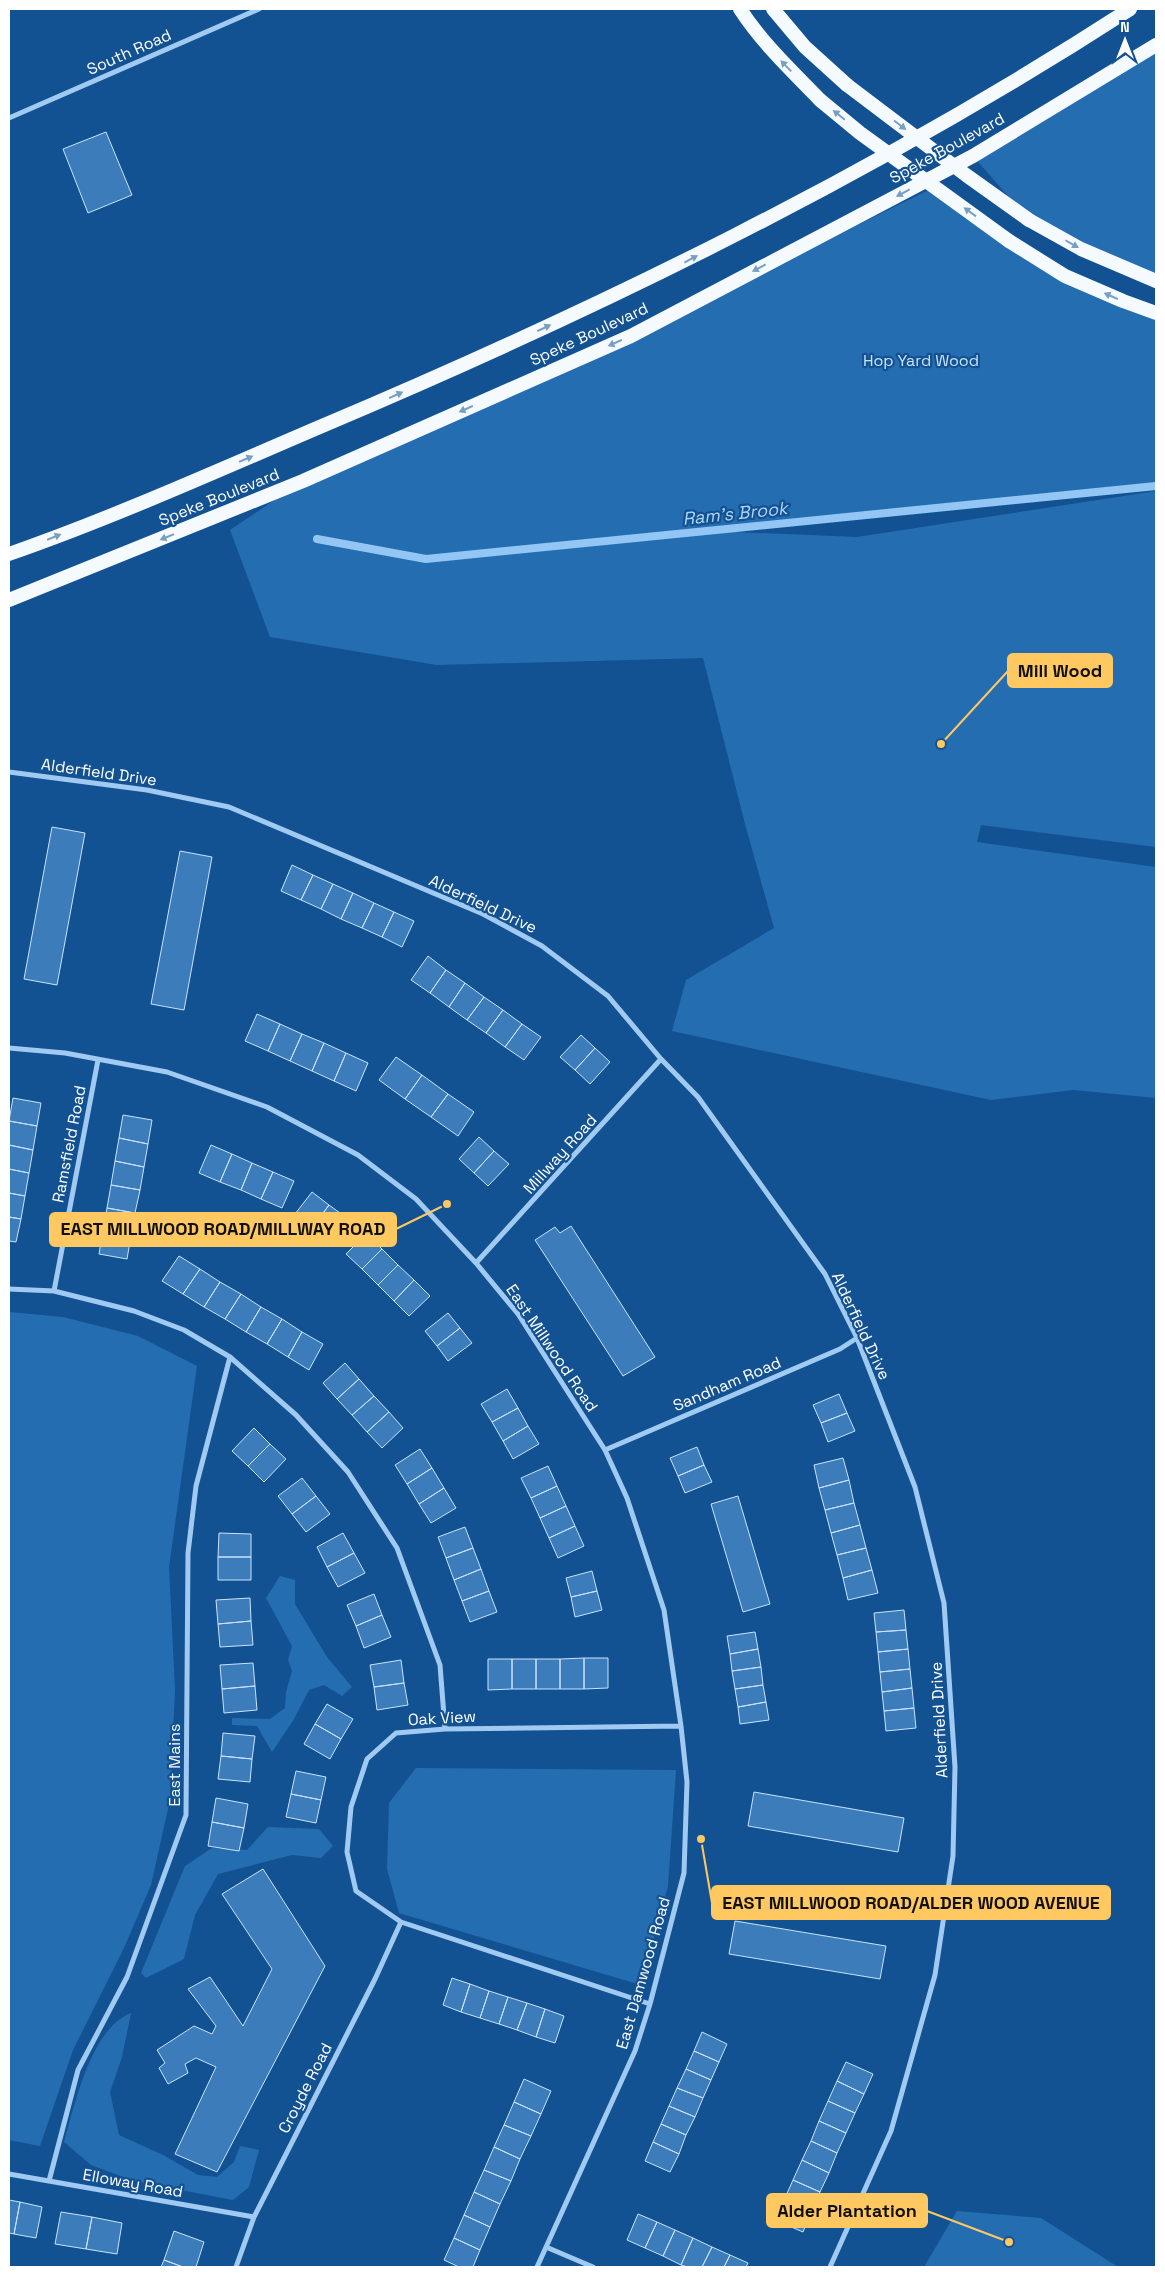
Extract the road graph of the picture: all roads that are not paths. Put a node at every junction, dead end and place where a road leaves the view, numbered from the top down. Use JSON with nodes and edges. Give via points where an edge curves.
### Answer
{"nodes":[{"id":1,"x":259,"y":9,"type":"edge"},
{"id":2,"x":740,"y":9,"type":"edge"},
{"id":3,"x":773,"y":9,"type":"edge"},
{"id":4,"x":1130,"y":9,"type":"edge"},
{"id":5,"x":1156,"y":46,"type":"edge"},
{"id":6,"x":9,"y":118,"type":"edge"},
{"id":7,"x":1156,"y":281,"type":"edge"},
{"id":8,"x":1156,"y":312,"type":"edge"},
{"id":9,"x":9,"y":554,"type":"edge"},
{"id":10,"x":9,"y":600,"type":"edge"},
{"id":11,"x":9,"y":772,"type":"edge"},
{"id":12,"x":9,"y":1048,"type":"edge"},
{"id":13,"x":661,"y":1059,"type":"junction"},
{"id":14,"x":98,"y":1060,"type":"junction"},
{"id":15,"x":476,"y":1263,"type":"junction"},
{"id":16,"x":9,"y":1288,"type":"edge"},
{"id":17,"x":54,"y":1291,"type":"junction"},
{"id":18,"x":857,"y":1338,"type":"junction"},
{"id":19,"x":230,"y":1357,"type":"junction"},
{"id":20,"x":605,"y":1450,"type":"junction"},
{"id":21,"x":681,"y":1726,"type":"junction"},
{"id":22,"x":445,"y":1729,"type":"junction"},
{"id":23,"x":401,"y":1922,"type":"junction"},
{"id":24,"x":650,"y":2004,"type":"junction"},
{"id":25,"x":9,"y":2174,"type":"edge"},
{"id":26,"x":49,"y":2182,"type":"junction"},
{"id":27,"x":254,"y":2217,"type":"junction"},
{"id":28,"x":546,"y":2247,"type":"junction"},
{"id":29,"x":236,"y":2267,"type":"edge"},
{"id":30,"x":537,"y":2267,"type":"edge"},
{"id":31,"x":593,"y":2267,"type":"edge"},
{"id":32,"x":830,"y":2267,"type":"edge"}],
"edges":[{"from":1,"to":6,"type":"street","name":"South Road"},
{"from":8,"to":2,"type":"highway","one_way":true,"bridge":true,"via":[[1066,276],[1009,241],[820,100],[784,64]]},
{"from":3,"to":7,"type":"highway","one_way":true,"bridge":true,"via":[[805,47],[847,84],[1029,220],[1081,250]]},
{"from":9,"to":4,"type":"highway","name":"Speke Boulevard","one_way":true,"via":[[201,478],[390,397],[675,267],[863,168],[1052,59]]},
{"from":5,"to":10,"type":"highway","name":"Speke Boulevard","one_way":true,"via":[[973,156],[631,336],[294,485]]},
{"from":11,"to":13,"type":"street","name":"Alderfield Drive","via":[[146,790],[229,807],[483,914],[542,946],[608,996]]},
{"from":12,"to":14,"type":"street","name":"East Millwood Road","via":[[65,1053]]},
{"from":13,"to":15,"type":"street","name":"Millway Road"},
{"from":13,"to":18,"type":"street","name":"Alderfield Drive","via":[[698,1097],[825,1274]]},
{"from":14,"to":15,"type":"street","name":"East Millwood Road","via":[[167,1072],[267,1107],[358,1155],[416,1199]]},
{"from":14,"to":17,"type":"street","name":"Ramsfield Road"},
{"from":15,"to":20,"type":"street","name":"East Millwood Road","via":[[518,1314]]},
{"from":16,"to":17,"type":"street"},
{"from":17,"to":19,"type":"street","via":[[134,1311],[184,1330]]},
{"from":18,"to":20,"type":"street","name":"Sandham Road"},
{"from":18,"to":32,"type":"street","name":"Alderfield Drive","via":[[915,1487],[944,1603],[956,1767],[953,1846],[936,1975],[891,2131]]},
{"from":19,"to":22,"type":"street","via":[[296,1415],[348,1472],[397,1548],[440,1665]]},
{"from":19,"to":26,"type":"street","name":"East Mains","via":[[196,1486],[188,1552],[186,1815],[127,1977],[78,2070]]},
{"from":20,"to":21,"type":"street","name":"East Millwood Road","via":[[627,1498],[664,1610]]},
{"from":21,"to":22,"type":"street","name":"Oak View"},
{"from":21,"to":24,"type":"street","name":"East Damwood Road","via":[[687,1782],[684,1873]]},
{"from":22,"to":23,"type":"street","name":"Oak View","via":[[396,1733],[367,1759],[351,1806],[348,1852],[356,1891]]},
{"from":23,"to":24,"type":"street","name":"Oak View"},
{"from":23,"to":27,"type":"street","name":"Croyde Road"},
{"from":24,"to":28,"type":"street","name":"East Damwood Road","via":[[635,2051]]},
{"from":25,"to":26,"type":"street","name":"Elloway Road"},
{"from":26,"to":27,"type":"street","name":"Elloway Road"},
{"from":27,"to":29,"type":"street","name":"Croyde Road"},
{"from":28,"to":30,"type":"street","name":"East Damwood Road"},
{"from":28,"to":31,"type":"street"}]}
